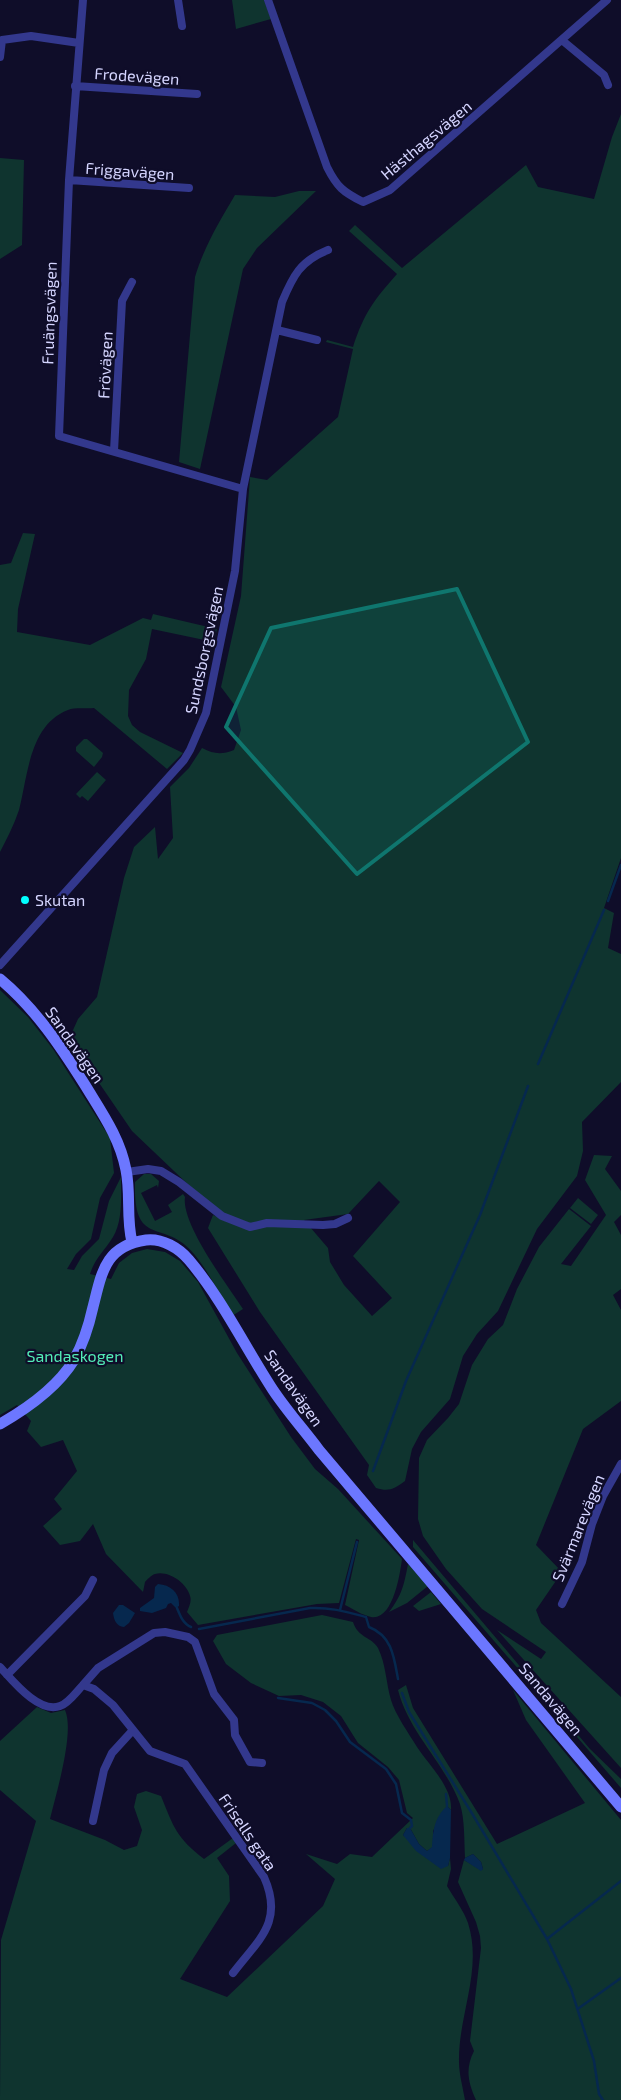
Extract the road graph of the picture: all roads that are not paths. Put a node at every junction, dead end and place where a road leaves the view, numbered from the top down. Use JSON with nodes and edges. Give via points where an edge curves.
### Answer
{"nodes":[{"id":1,"x":83,"y":0,"type":"edge"},
{"id":2,"x":178,"y":0,"type":"edge"},
{"id":3,"x":268,"y":0,"type":"edge"},
{"id":4,"x":607,"y":0,"type":"edge"},
{"id":5,"x":182,"y":26,"type":"dead end"},
{"id":6,"x":1,"y":39,"type":"edge"},
{"id":7,"x":563,"y":40,"type":"junction"},
{"id":8,"x":79,"y":43,"type":"junction"},
{"id":9,"x":0,"y":57,"type":"edge"},
{"id":10,"x":608,"y":85,"type":"dead end"},
{"id":11,"x":75,"y":86,"type":"junction"},
{"id":12,"x":196,"y":94,"type":"dead end"},
{"id":13,"x":69,"y":180,"type":"junction"},
{"id":14,"x":190,"y":188,"type":"dead end"},
{"id":15,"x":328,"y":250,"type":"dead end"},
{"id":16,"x":132,"y":282,"type":"dead end"},
{"id":17,"x":277,"y":330,"type":"junction"},
{"id":18,"x":317,"y":340,"type":"dead end"},
{"id":19,"x":114,"y":452,"type":"junction"},
{"id":20,"x":242,"y":489,"type":"junction"},
{"id":21,"x":0,"y":965,"type":"edge"},
{"id":22,"x":0,"y":979,"type":"edge"},
{"id":23,"x":127,"y":1172,"type":"junction"},
{"id":24,"x":348,"y":1218,"type":"dead end"},
{"id":25,"x":132,"y":1242,"type":"junction"},
{"id":26,"x":0,"y":1424,"type":"edge"},
{"id":27,"x":621,"y":1464,"type":"edge"},
{"id":28,"x":92,"y":1580,"type":"dead end"},
{"id":29,"x":562,"y":1604,"type":"dead end"},
{"id":30,"x":0,"y":1667,"type":"edge"},
{"id":31,"x":7,"y":1675,"type":"junction"},
{"id":32,"x":83,"y":1685,"type":"junction"},
{"id":33,"x":132,"y":1730,"type":"junction"},
{"id":34,"x":262,"y":1763,"type":"dead end"},
{"id":35,"x":621,"y":1807,"type":"edge"},
{"id":36,"x":94,"y":1821,"type":"dead end"},
{"id":37,"x":233,"y":1973,"type":"dead end"}],
"edges":[{"from":1,"to":8,"type":"street","name":"Fruängsvägen"},
{"from":2,"to":5,"type":"street"},
{"from":3,"to":7,"type":"street","name":"Hästhagsvägen","via":[[334,182],[344,193],[363,202],[390,190]]},
{"from":4,"to":7,"type":"street","name":"Hästhagsvägen"},
{"from":6,"to":8,"type":"street","via":[[31,36]]},
{"from":6,"to":9,"type":"street"},
{"from":7,"to":10,"type":"street","via":[[604,75]]},
{"from":8,"to":11,"type":"street","name":"Fruängsvägen"},
{"from":11,"to":12,"type":"street","name":"Frodevägen"},
{"from":11,"to":13,"type":"street","name":"Fruängsvägen"},
{"from":13,"to":14,"type":"street","name":"Friggavägen"},
{"from":13,"to":19,"type":"street","name":"Fruängsvägen","via":[[58,436]]},
{"from":15,"to":17,"type":"street","name":"Sundsborgsvägen","via":[[300,266],[291,280],[282,302]]},
{"from":16,"to":19,"type":"street","name":"Frövägen","via":[[122,301]]},
{"from":17,"to":18,"type":"street"},
{"from":17,"to":20,"type":"street","name":"Sundsborgsvägen"},
{"from":19,"to":20,"type":"street","name":"Fruängsvägen"},
{"from":20,"to":21,"type":"street","name":"Sundsborgsvägen","via":[[235,571],[206,713],[190,750]]},
{"from":22,"to":23,"type":"street","name":"Sandavägen","via":[[36,1016],[72,1064],[112,1129]]},
{"from":23,"to":24,"type":"street","via":[[161,1171],[222,1216],[250,1227],[267,1223],[323,1226]]},
{"from":23,"to":25,"type":"street","name":"Sandavägen"},
{"from":25,"to":26,"type":"street","via":[[112,1255],[102,1269],[90,1321],[73,1362],[56,1383],[22,1412]]},
{"from":25,"to":35,"type":"street","name":"Sandavägen","via":[[151,1239],[183,1253],[200,1273],[274,1391],[319,1450]]},
{"from":27,"to":29,"type":"street","name":"Svärmarevägen","via":[[603,1496],[582,1562]]},
{"from":28,"to":31,"type":"street","via":[[85,1596]]},
{"from":30,"to":31,"type":"street"},
{"from":31,"to":32,"type":"street","via":[[47,1708],[68,1701]]},
{"from":32,"to":33,"type":"street","name":"Frisells gata","via":[[113,1705]]},
{"from":32,"to":34,"type":"street","via":[[98,1668],[154,1633],[165,1632],[188,1638],[195,1642],[214,1694],[234,1720],[235,1735],[250,1762]]},
{"from":33,"to":36,"type":"street","via":[[112,1753],[104,1770]]},
{"from":33,"to":37,"type":"street","name":"Frisells gata","via":[[150,1750],[185,1764],[264,1877],[272,1894],[268,1927]]}]}
